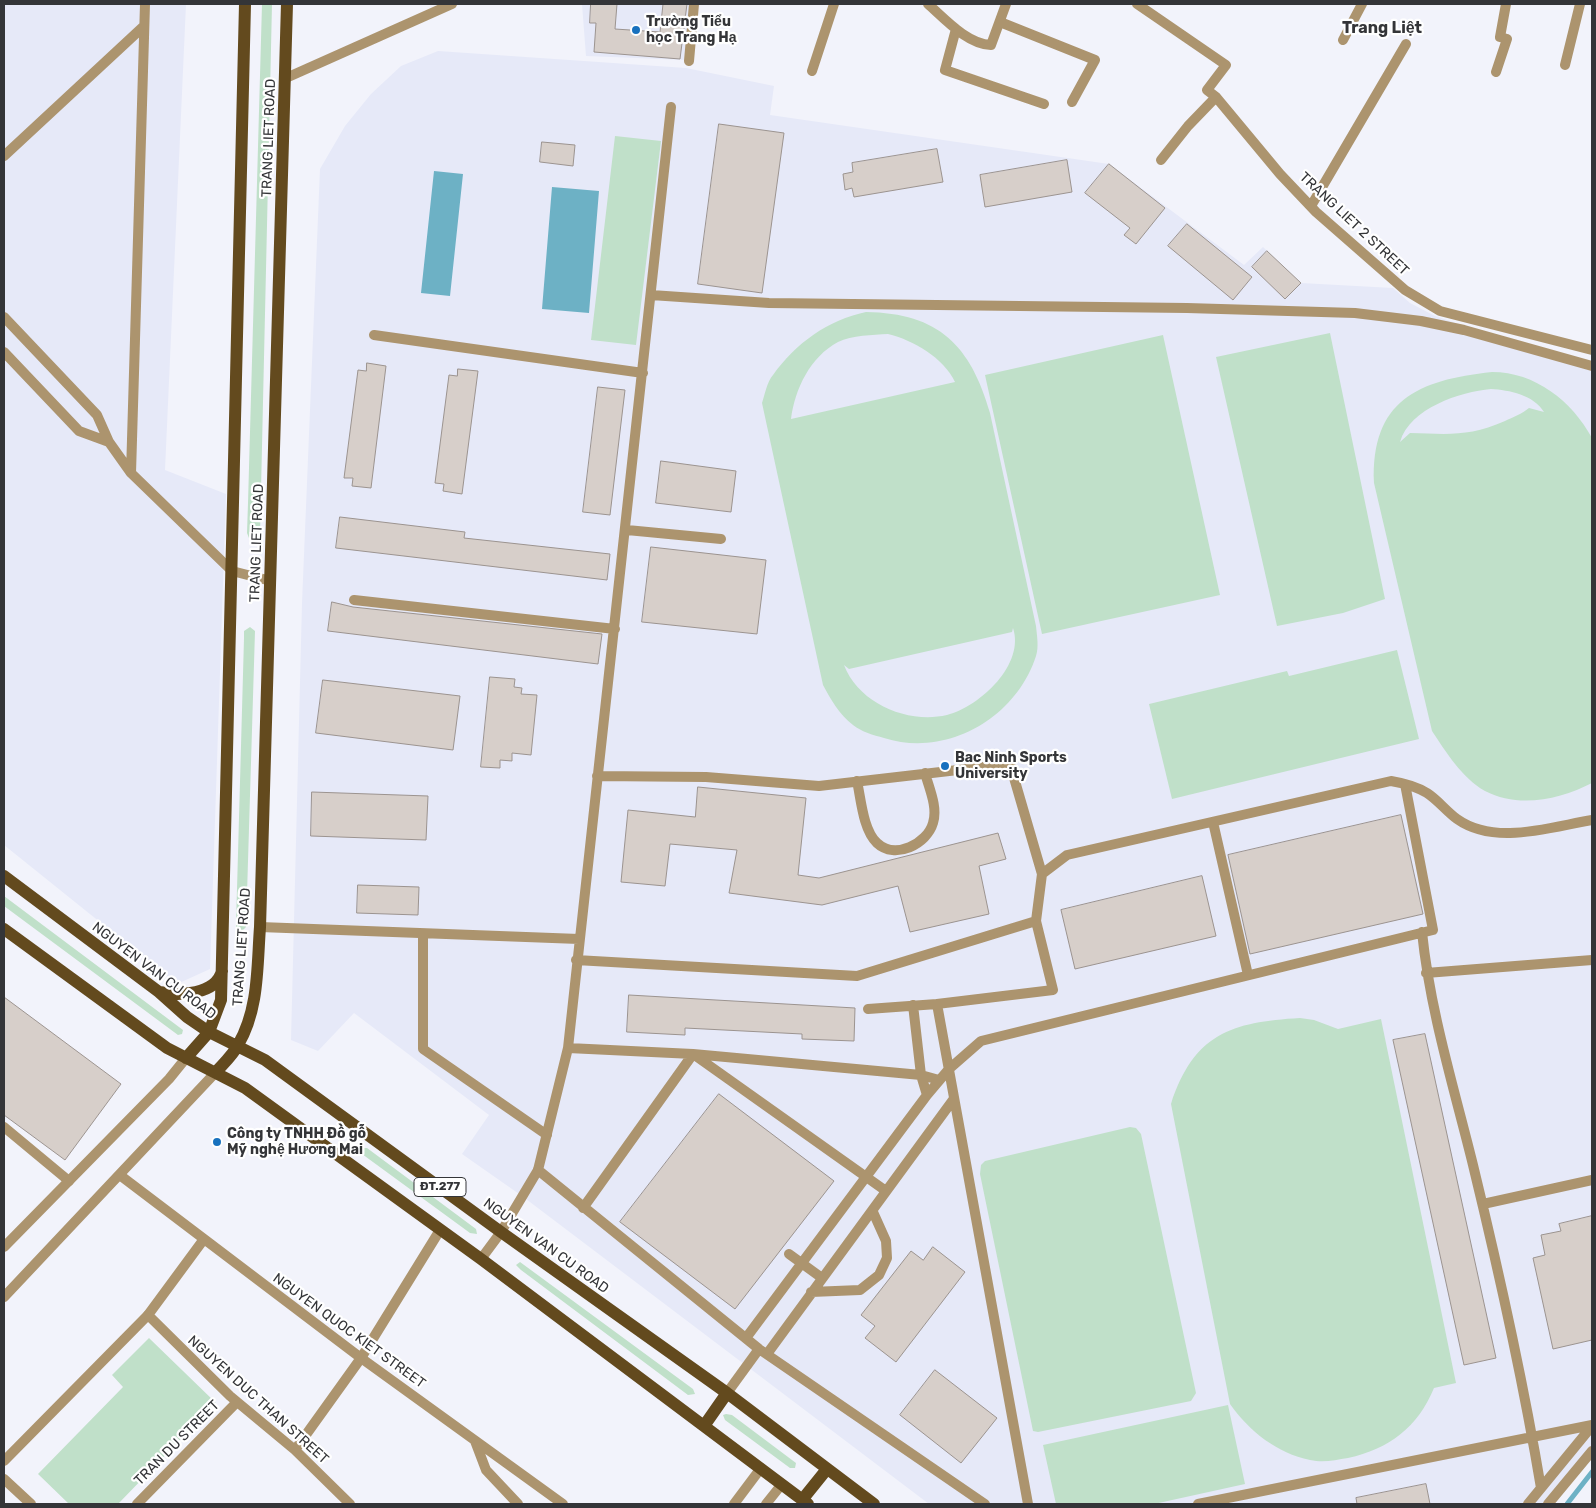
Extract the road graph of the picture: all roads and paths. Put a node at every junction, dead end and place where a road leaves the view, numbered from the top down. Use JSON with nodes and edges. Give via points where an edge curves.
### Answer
{"nodes":[{"id":1,"x":145,"y":4,"type":"edge"},
{"id":2,"x":245,"y":4,"type":"edge"},
{"id":3,"x":287,"y":4,"type":"edge"},
{"id":4,"x":452,"y":4,"type":"edge"},
{"id":5,"x":694,"y":4,"type":"edge"},
{"id":6,"x":834,"y":4,"type":"edge"},
{"id":7,"x":928,"y":4,"type":"edge"},
{"id":8,"x":1006,"y":4,"type":"edge"},
{"id":9,"x":1137,"y":4,"type":"edge"},
{"id":10,"x":1362,"y":4,"type":"edge"},
{"id":11,"x":1506,"y":4,"type":"edge"},
{"id":12,"x":1580,"y":4,"type":"edge"},
{"id":13,"x":1000,"y":22,"type":"junction"},
{"id":14,"x":144,"y":26,"type":"junction"},
{"id":15,"x":956,"y":29,"type":"junction"},
{"id":16,"x":1342,"y":40,"type":"dead end"},
{"id":17,"x":1406,"y":44,"type":"dead end"},
{"id":18,"x":690,"y":61,"type":"dead end"},
{"id":19,"x":1565,"y":65,"type":"dead end"},
{"id":20,"x":812,"y":71,"type":"dead end"},
{"id":21,"x":1496,"y":72,"type":"dead end"},
{"id":22,"x":286,"y":78,"type":"junction"},
{"id":23,"x":1216,"y":97,"type":"junction"},
{"id":24,"x":1072,"y":102,"type":"dead end"},
{"id":25,"x":1044,"y":104,"type":"dead end"},
{"id":26,"x":671,"y":107,"type":"dead end"},
{"id":27,"x":4,"y":156,"type":"edge"},
{"id":28,"x":1161,"y":160,"type":"dead end"},
{"id":29,"x":1310,"y":206,"type":"junction"},
{"id":30,"x":651,"y":295,"type":"junction"},
{"id":31,"x":4,"y":317,"type":"edge"},
{"id":32,"x":374,"y":335,"type":"dead end"},
{"id":33,"x":1592,"y":350,"type":"edge"},
{"id":34,"x":4,"y":352,"type":"edge"},
{"id":35,"x":1592,"y":366,"type":"edge"},
{"id":36,"x":643,"y":372,"type":"junction"},
{"id":37,"x":109,"y":442,"type":"junction"},
{"id":38,"x":131,"y":473,"type":"junction"},
{"id":39,"x":627,"y":530,"type":"junction"},
{"id":40,"x":721,"y":540,"type":"dead end"},
{"id":41,"x":232,"y":571,"type":"junction"},
{"id":42,"x":271,"y":581,"type":"junction"},
{"id":43,"x":354,"y":600,"type":"dead end"},
{"id":44,"x":616,"y":629,"type":"junction"},
{"id":45,"x":925,"y":773,"type":"junction"},
{"id":46,"x":597,"y":776,"type":"junction"},
{"id":47,"x":857,"y":781,"type":"junction"},
{"id":48,"x":1404,"y":784,"type":"junction"},
{"id":49,"x":1592,"y":820,"type":"edge"},
{"id":50,"x":1213,"y":822,"type":"junction"},
{"id":51,"x":1042,"y":874,"type":"junction"},
{"id":52,"x":4,"y":876,"type":"edge"},
{"id":53,"x":1036,"y":921,"type":"junction"},
{"id":54,"x":260,"y":927,"type":"junction"},
{"id":55,"x":4,"y":929,"type":"edge"},
{"id":56,"x":1422,"y":932,"type":"junction"},
{"id":57,"x":423,"y":934,"type":"junction"},
{"id":58,"x":579,"y":939,"type":"junction"},
{"id":59,"x":576,"y":960,"type":"junction"},
{"id":60,"x":1592,"y":960,"type":"edge"},
{"id":61,"x":222,"y":968,"type":"junction"},
{"id":62,"x":1426,"y":973,"type":"junction"},
{"id":63,"x":1248,"y":975,"type":"junction"},
{"id":64,"x":159,"y":992,"type":"junction"},
{"id":65,"x":937,"y":1004,"type":"junction"},
{"id":66,"x":913,"y":1005,"type":"junction"},
{"id":67,"x":868,"y":1009,"type":"dead end"},
{"id":68,"x":209,"y":1032,"type":"junction"},
{"id":69,"x":238,"y":1046,"type":"junction"},
{"id":70,"x":568,"y":1048,"type":"junction"},
{"id":71,"x":693,"y":1054,"type":"junction"},
{"id":72,"x":186,"y":1058,"type":"junction"},
{"id":73,"x":949,"y":1069,"type":"junction"},
{"id":74,"x":216,"y":1072,"type":"junction"},
{"id":75,"x":921,"y":1075,"type":"junction"},
{"id":76,"x":938,"y":1080,"type":"junction"},
{"id":77,"x":927,"y":1095,"type":"junction"},
{"id":78,"x":953,"y":1100,"type":"junction"},
{"id":79,"x":4,"y":1127,"type":"edge"},
{"id":80,"x":546,"y":1135,"type":"junction"},
{"id":81,"x":538,"y":1170,"type":"junction"},
{"id":82,"x":121,"y":1176,"type":"junction"},
{"id":83,"x":866,"y":1177,"type":"junction"},
{"id":84,"x":1592,"y":1180,"type":"edge"},
{"id":85,"x":69,"y":1181,"type":"junction"},
{"id":86,"x":886,"y":1191,"type":"junction"},
{"id":87,"x":1483,"y":1204,"type":"junction"},
{"id":88,"x":583,"y":1208,"type":"junction"},
{"id":89,"x":873,"y":1212,"type":"junction"},
{"id":90,"x":440,"y":1230,"type":"junction"},
{"id":91,"x":500,"y":1232,"type":"junction"},
{"id":92,"x":204,"y":1239,"type":"junction"},
{"id":93,"x":4,"y":1247,"type":"edge"},
{"id":94,"x":789,"y":1254,"type":"dead end"},
{"id":95,"x":481,"y":1259,"type":"junction"},
{"id":96,"x":802,"y":1263,"type":"junction"},
{"id":97,"x":822,"y":1278,"type":"junction"},
{"id":98,"x":811,"y":1292,"type":"junction"},
{"id":99,"x":4,"y":1297,"type":"edge"},
{"id":100,"x":148,"y":1315,"type":"junction"},
{"id":101,"x":746,"y":1338,"type":"junction"},
{"id":102,"x":763,"y":1351,"type":"junction"},
{"id":103,"x":361,"y":1358,"type":"junction"},
{"id":104,"x":727,"y":1393,"type":"junction"},
{"id":105,"x":237,"y":1402,"type":"junction"},
{"id":106,"x":704,"y":1426,"type":"junction"},
{"id":107,"x":1592,"y":1426,"type":"edge"},
{"id":108,"x":1532,"y":1436,"type":"junction"},
{"id":109,"x":474,"y":1440,"type":"junction"},
{"id":110,"x":295,"y":1450,"type":"junction"},
{"id":111,"x":1592,"y":1451,"type":"edge"},
{"id":112,"x":4,"y":1461,"type":"edge"},
{"id":113,"x":761,"y":1468,"type":"junction"},
{"id":114,"x":827,"y":1469,"type":"junction"},
{"id":115,"x":4,"y":1479,"type":"edge"},
{"id":116,"x":782,"y":1484,"type":"junction"},
{"id":117,"x":1541,"y":1488,"type":"junction"},
{"id":118,"x":805,"y":1502,"type":"edge"},
{"id":119,"x":31,"y":1504,"type":"edge"},
{"id":120,"x":137,"y":1504,"type":"edge"},
{"id":121,"x":350,"y":1504,"type":"edge"},
{"id":122,"x":518,"y":1504,"type":"edge"},
{"id":123,"x":563,"y":1504,"type":"edge"},
{"id":124,"x":734,"y":1504,"type":"edge"},
{"id":125,"x":766,"y":1504,"type":"edge"},
{"id":126,"x":874,"y":1504,"type":"edge"},
{"id":127,"x":985,"y":1504,"type":"edge"},
{"id":128,"x":1028,"y":1504,"type":"edge"},
{"id":129,"x":1198,"y":1504,"type":"edge"},
{"id":130,"x":1528,"y":1504,"type":"edge"},
{"id":131,"x":1548,"y":1504,"type":"edge"}],
"edges":[{"from":1,"to":14,"type":"street"},
{"from":2,"to":41,"type":"main road","name":"TRANG LIET ROAD"},
{"from":3,"to":22,"type":"main road","name":"TRANG LIET ROAD"},
{"from":4,"to":22,"type":"street"},
{"from":5,"to":18,"type":"street"},
{"from":6,"to":20,"type":"street"},
{"from":7,"to":15,"type":"street"},
{"from":8,"to":13,"type":"street"},
{"from":9,"to":23,"type":"street","via":[[1226,65],[1206,90]]},
{"from":10,"to":16,"type":"street"},
{"from":11,"to":21,"type":"street","via":[[1500,38],[1507,39]]},
{"from":12,"to":19,"type":"street"},
{"from":13,"to":15,"type":"street","via":[[991,45],[981,44]]},
{"from":13,"to":24,"type":"street","via":[[1095,60]]},
{"from":14,"to":27,"type":"street"},
{"from":14,"to":38,"type":"street"},
{"from":15,"to":25,"type":"street","via":[[945,70]]},
{"from":17,"to":29,"type":"street"},
{"from":22,"to":42,"type":"main road","name":"TRANG LIET ROAD"},
{"from":23,"to":28,"type":"street"},
{"from":23,"to":29,"type":"street","name":"TRANG LIET 2 STREET"},
{"from":26,"to":30,"type":"street"},
{"from":29,"to":33,"type":"street","name":"TRANG LIET 2 STREET","via":[[1405,290],[1440,311]]},
{"from":30,"to":35,"type":"street","via":[[769,303],[1355,313],[1464,330]]},
{"from":30,"to":36,"type":"street"},
{"from":31,"to":37,"type":"street","via":[[97,415]]},
{"from":32,"to":36,"type":"street"},
{"from":34,"to":37,"type":"street","via":[[79,431]]},
{"from":36,"to":39,"type":"street"},
{"from":37,"to":38,"type":"street"},
{"from":38,"to":41,"type":"street"},
{"from":39,"to":40,"type":"street"},
{"from":39,"to":44,"type":"street"},
{"from":41,"to":42,"type":"street"},
{"from":41,"to":61,"type":"main road","name":"TRANG LIET ROAD"},
{"from":42,"to":54,"type":"main road","name":"TRANG LIET ROAD"},
{"from":43,"to":44,"type":"street"},
{"from":44,"to":46,"type":"street"},
{"from":45,"to":47,"type":"street"},
{"from":45,"to":47,"type":"street","via":[[935,810],[933,824],[922,840],[908,849],[878,844],[869,832]]},
{"from":45,"to":51,"type":"street","via":[[1010,764]]},
{"from":46,"to":47,"type":"street","via":[[706,777],[818,786]]},
{"from":46,"to":58,"type":"street"},
{"from":48,"to":49,"type":"street","via":[[1428,793],[1458,820],[1487,832],[1514,833]]},
{"from":48,"to":50,"type":"street","via":[[1391,781]]},
{"from":48,"to":56,"type":"street","via":[[1432,930]]},
{"from":50,"to":51,"type":"street","via":[[1067,855]]},
{"from":50,"to":63,"type":"street"},
{"from":51,"to":53,"type":"street"},
{"from":52,"to":64,"type":"main road","name":"NGUYEN VAN CU ROAD","number":"ĐT.277"},
{"from":53,"to":59,"type":"street","via":[[856,976]]},
{"from":53,"to":65,"type":"street","via":[[1053,990]]},
{"from":54,"to":57,"type":"street"},
{"from":54,"to":69,"type":"main road","name":"TRANG LIET ROAD","via":[[253,1008]]},
{"from":55,"to":72,"type":"main road","number":"ĐT.277","via":[[167,1048]]},
{"from":56,"to":62,"type":"street"},
{"from":56,"to":63,"type":"street"},
{"from":57,"to":58,"type":"street"},
{"from":57,"to":80,"type":"street","via":[[423,1049]]},
{"from":58,"to":59,"type":"street"},
{"from":59,"to":70,"type":"street"},
{"from":60,"to":62,"type":"street"},
{"from":61,"to":64,"type":"main road","via":[[216,982],[207,988],[182,995]]},
{"from":61,"to":68,"type":"main road","name":"TRANG LIET ROAD","via":[[221,1000]]},
{"from":62,"to":87,"type":"street"},
{"from":63,"to":73,"type":"street","via":[[981,1041]]},
{"from":64,"to":68,"type":"main road","name":"NGUYEN VAN CU ROAD","number":"ĐT.277"},
{"from":65,"to":66,"type":"street"},
{"from":65,"to":73,"type":"street"},
{"from":66,"to":67,"type":"street"},
{"from":66,"to":75,"type":"street"},
{"from":68,"to":69,"type":"main road","name":"NGUYEN VAN CU ROAD","number":"ĐT.277"},
{"from":68,"to":72,"type":"main road","name":"TRANG LIET ROAD"},
{"from":69,"to":74,"type":"main road","name":"TRANG LIET ROAD"},
{"from":69,"to":91,"type":"main road","name":"NGUYEN VAN CU ROAD","number":"ĐT.277","via":[[265,1060]]},
{"from":70,"to":71,"type":"street"},
{"from":70,"to":80,"type":"street"},
{"from":71,"to":75,"type":"street"},
{"from":71,"to":83,"type":"street"},
{"from":71,"to":88,"type":"street"},
{"from":72,"to":74,"type":"main road","number":"ĐT.277"},
{"from":72,"to":85,"type":"street"},
{"from":73,"to":76,"type":"street"},
{"from":73,"to":78,"type":"street"},
{"from":74,"to":82,"type":"street"},
{"from":74,"to":90,"type":"main road","number":"ĐT.277","via":[[245,1088]]},
{"from":75,"to":76,"type":"street"},
{"from":75,"to":77,"type":"street"},
{"from":76,"to":77,"type":"street"},
{"from":77,"to":83,"type":"street"},
{"from":78,"to":86,"type":"street"},
{"from":78,"to":128,"type":"street"},
{"from":79,"to":85,"type":"street"},
{"from":80,"to":81,"type":"street"},
{"from":81,"to":88,"type":"street"},
{"from":81,"to":91,"type":"street"},
{"from":82,"to":92,"type":"street","name":"NGUYEN QUOC KIET STREET"},
{"from":82,"to":99,"type":"street"},
{"from":83,"to":86,"type":"street"},
{"from":83,"to":96,"type":"street"},
{"from":84,"to":87,"type":"street"},
{"from":85,"to":93,"type":"street"},
{"from":86,"to":89,"type":"street"},
{"from":87,"to":108,"type":"street"},
{"from":88,"to":101,"type":"street"},
{"from":89,"to":97,"type":"street"},
{"from":89,"to":98,"type":"street","via":[[886,1241],[887,1258],[879,1275],[860,1290]]},
{"from":90,"to":95,"type":"main road","number":"ĐT.277"},
{"from":90,"to":103,"type":"street"},
{"from":91,"to":95,"type":"street"},
{"from":91,"to":104,"type":"main road","name":"NGUYEN VAN CU ROAD","number":"ĐT.277"},
{"from":92,"to":100,"type":"street"},
{"from":92,"to":103,"type":"street","name":"NGUYEN QUOC KIET STREET"},
{"from":94,"to":96,"type":"street"},
{"from":95,"to":106,"type":"main road","number":"ĐT.277"},
{"from":96,"to":97,"type":"street"},
{"from":96,"to":101,"type":"street"},
{"from":97,"to":98,"type":"street"},
{"from":98,"to":102,"type":"street"},
{"from":100,"to":105,"type":"street","name":"NGUYEN DUC THAN STREET"},
{"from":100,"to":112,"type":"street"},
{"from":101,"to":102,"type":"street"},
{"from":102,"to":104,"type":"street"},
{"from":102,"to":127,"type":"street"},
{"from":103,"to":109,"type":"street","name":"NGUYEN QUOC KIET STREET"},
{"from":103,"to":110,"type":"street"},
{"from":104,"to":106,"type":"main road"},
{"from":104,"to":114,"type":"main road","name":"NGUYEN VAN CU ROAD","number":"ĐT.277"},
{"from":105,"to":110,"type":"street","name":"NGUYEN DUC THAN STREET"},
{"from":105,"to":120,"type":"street","name":"TRAN DU STREET"},
{"from":106,"to":113,"type":"main road","number":"ĐT.277"},
{"from":107,"to":108,"type":"street"},
{"from":107,"to":117,"type":"street"},
{"from":108,"to":117,"type":"street"},
{"from":108,"to":129,"type":"street"},
{"from":109,"to":122,"type":"street","via":[[486,1470]]},
{"from":109,"to":123,"type":"street","name":"NGUYEN QUOC KIET STREET"},
{"from":110,"to":121,"type":"street","name":"NGUYEN DUC THAN STREET"},
{"from":111,"to":131,"type":"street"},
{"from":113,"to":116,"type":"main road","number":"ĐT.277"},
{"from":113,"to":124,"type":"street"},
{"from":114,"to":118,"type":"main road"},
{"from":114,"to":126,"type":"main road","name":"NGUYEN VAN CU ROAD","number":"ĐT.277"},
{"from":115,"to":119,"type":"street"},
{"from":116,"to":118,"type":"main road","number":"ĐT.277"},
{"from":116,"to":125,"type":"street"},
{"from":117,"to":130,"type":"street"}]}
